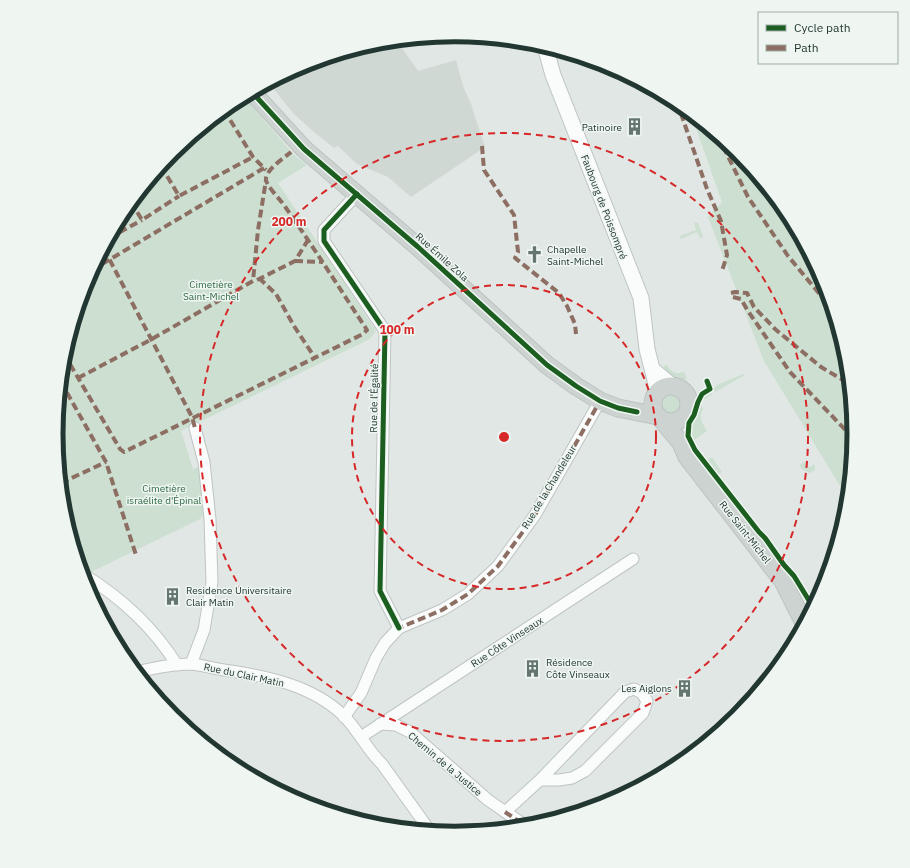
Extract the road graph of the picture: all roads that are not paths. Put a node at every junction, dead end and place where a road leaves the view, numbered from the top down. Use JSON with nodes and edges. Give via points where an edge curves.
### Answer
{"nodes":[{"id":1,"x":547,"y":53,"type":"edge"},
{"id":2,"x":256,"y":97,"type":"edge"},
{"id":3,"x":356,"y":194,"type":"junction"},
{"id":4,"x":600,"y":401,"type":"junction"},
{"id":5,"x":661,"y":403,"type":"junction"},
{"id":6,"x":682,"y":419,"type":"junction"},
{"id":7,"x":195,"y":428,"type":"dead end"},
{"id":8,"x":681,"y":444,"type":"junction"},
{"id":9,"x":633,"y":559,"type":"dead end"},
{"id":10,"x":92,"y":581,"type":"edge"},
{"id":11,"x":801,"y":617,"type":"edge"},
{"id":12,"x":399,"y":628,"type":"junction"},
{"id":13,"x":191,"y":664,"type":"junction"},
{"id":14,"x":177,"y":665,"type":"junction"},
{"id":15,"x":142,"y":670,"type":"edge"},
{"id":16,"x":344,"y":717,"type":"junction"},
{"id":17,"x":380,"y":724,"type":"junction"},
{"id":18,"x":361,"y":737,"type":"junction"},
{"id":19,"x":540,"y":780,"type":"junction"},
{"id":20,"x":505,"y":812,"type":"junction"},
{"id":21,"x":518,"y":821,"type":"edge"},
{"id":22,"x":426,"y":825,"type":"edge"}],
"edges":[{"from":1,"to":5,"type":"main road","name":"Faubourg de Poissompré","via":[[553,75],[641,298],[647,350]]},
{"from":2,"to":3,"type":"main road","name":"Rue Émile Zola","via":[[304,149]]},
{"from":3,"to":4,"type":"main road","name":"Rue Émile Zola","via":[[547,365]]},
{"from":3,"to":12,"type":"street","name":"Rue de l'Égalité","via":[[324,230],[324,241],[385,331],[380,591]]},
{"from":4,"to":5,"type":"main road","name":"Rue Émile Zola","via":[[637,412]]},
{"from":4,"to":12,"type":"street","name":"Rue de la Chandeleur","via":[[535,514],[498,566],[468,594],[442,610]]},
{"from":5,"to":6,"type":"main road","via":[[669,422]]},
{"from":5,"to":6,"type":"main road","via":[[682,390],[688,399],[689,410]]},
{"from":5,"to":8,"type":"main road","name":"Rue Saint-Michel"},
{"from":6,"to":8,"type":"main road"},
{"from":7,"to":13,"type":"street","via":[[204,462],[212,582],[204,630]]},
{"from":8,"to":11,"type":"main road","name":"Rue Saint-Michel","via":[[687,457],[783,581]]},
{"from":9,"to":17,"type":"street","name":"Rue Côte Vinseaux"},
{"from":10,"to":14,"type":"street","via":[[120,601],[150,629]]},
{"from":12,"to":16,"type":"street","name":"Rue de la Chandeleur","via":[[385,643],[361,693]]},
{"from":13,"to":14,"type":"street","name":"Rue du Clair Matin"},
{"from":13,"to":16,"type":"street","name":"Rue du Clair Matin","via":[[270,678],[303,689],[328,703]]},
{"from":14,"to":15,"type":"street","name":"Rue du Clair Matin"},
{"from":16,"to":18,"type":"street","name":"Rue du Clair Matin"},
{"from":17,"to":18,"type":"street"},
{"from":17,"to":20,"type":"street","name":"Chemin de la Justice","via":[[396,725],[410,732]]},
{"from":18,"to":22,"type":"street","name":"Rue du Clair Matin"},
{"from":19,"to":19,"type":"street","via":[[625,692],[634,689],[642,693],[647,701],[643,713],[585,771],[572,778]]},
{"from":19,"to":20,"type":"street"},
{"from":20,"to":21,"type":"street","name":"Chemin de la Justice"}]}
